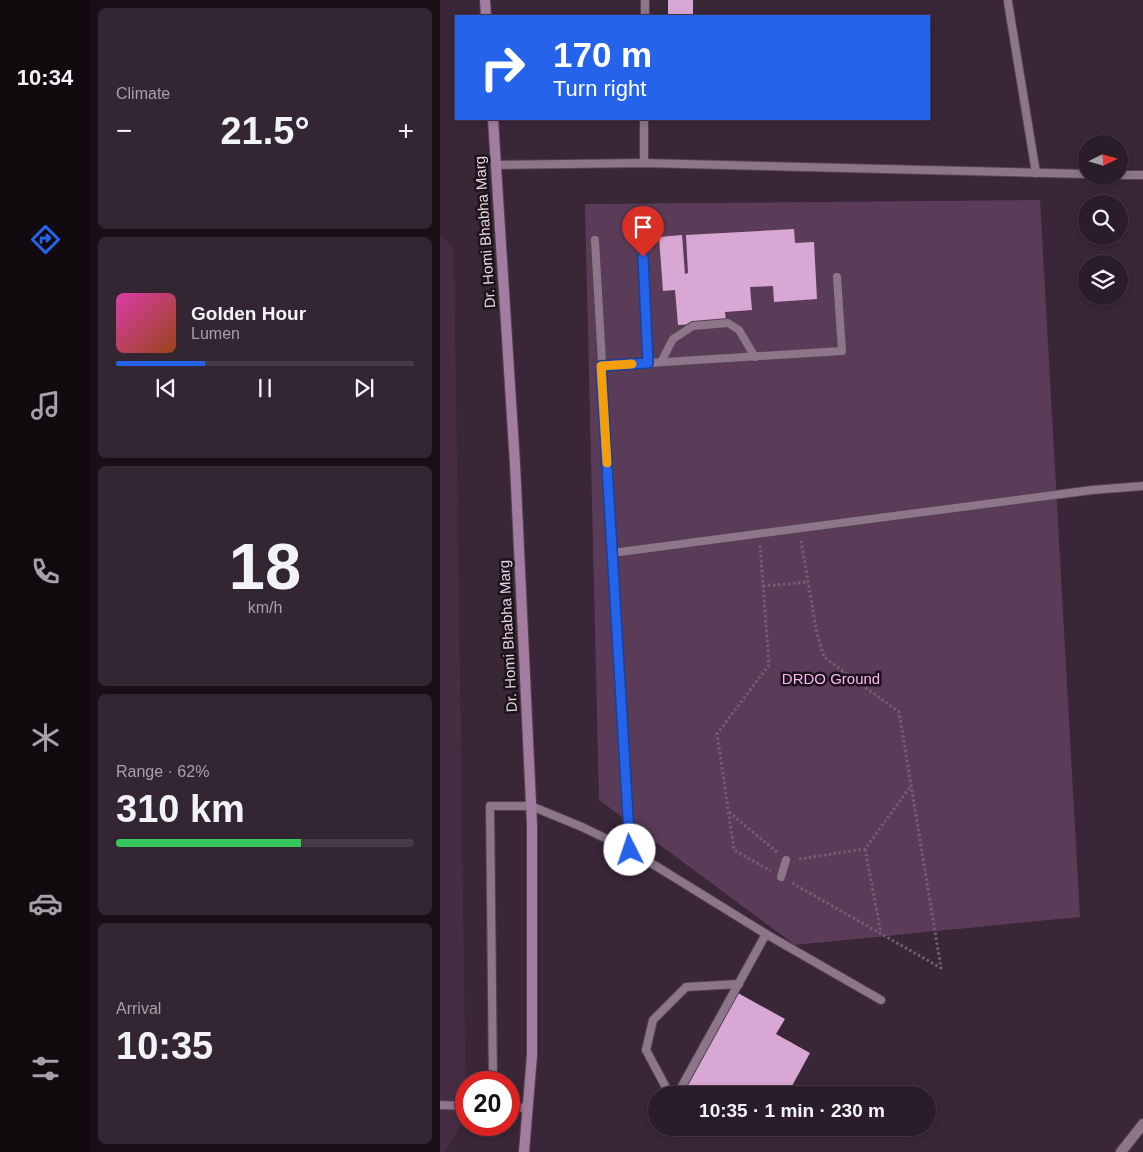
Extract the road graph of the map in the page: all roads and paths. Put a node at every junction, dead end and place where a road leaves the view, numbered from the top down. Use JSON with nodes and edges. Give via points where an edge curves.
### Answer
{"nodes":[{"id":1,"x":485,"y":0,"type":"edge"},
{"id":2,"x":645,"y":0,"type":"edge"},
{"id":3,"x":1008,"y":2,"type":"dead end"},
{"id":4,"x":486,"y":15,"type":"edge"},
{"id":5,"x":645,"y":15,"type":"edge"},
{"id":6,"x":493,"y":120,"type":"edge"},
{"id":7,"x":644,"y":120,"type":"edge"},
{"id":8,"x":644,"y":163,"type":"junction"},
{"id":9,"x":496,"y":165,"type":"junction"},
{"id":10,"x":1036,"y":173,"type":"junction"},
{"id":11,"x":1078,"y":174,"type":"edge"},
{"id":12,"x":1128,"y":175,"type":"edge"},
{"id":13,"x":1143,"y":175,"type":"edge"},
{"id":14,"x":641,"y":221,"type":"dead end"},
{"id":15,"x":595,"y":240,"type":"dead end"},
{"id":16,"x":837,"y":277,"type":"dead end"},
{"id":17,"x":755,"y":357,"type":"junction"},
{"id":18,"x":661,"y":362,"type":"junction"},
{"id":19,"x":648,"y":363,"type":"junction"},
{"id":20,"x":601,"y":366,"type":"junction"},
{"id":21,"x":1143,"y":486,"type":"edge"},
{"id":22,"x":799,"y":528,"type":"junction"},
{"id":23,"x":760,"y":534,"type":"junction"},
{"id":24,"x":612,"y":553,"type":"junction"},
{"id":25,"x":808,"y":582,"type":"junction"},
{"id":26,"x":763,"y":586,"type":"junction"},
{"id":27,"x":911,"y":786,"type":"junction"},
{"id":28,"x":531,"y":806,"type":"junction"},
{"id":29,"x":728,"y":812,"type":"junction"},
{"id":30,"x":865,"y":849,"type":"junction"},
{"id":31,"x":630,"y":850,"type":"junction"},
{"id":32,"x":786,"y":860,"type":"junction"},
{"id":33,"x":781,"y":877,"type":"junction"},
{"id":34,"x":880,"y":933,"type":"junction"},
{"id":35,"x":766,"y":934,"type":"junction"},
{"id":36,"x":739,"y":984,"type":"junction"},
{"id":37,"x":881,"y":1000,"type":"dead end"},
{"id":38,"x":493,"y":1071,"type":"edge"},
{"id":39,"x":665,"y":1086,"type":"edge"},
{"id":40,"x":683,"y":1086,"type":"edge"},
{"id":41,"x":440,"y":1105,"type":"edge"},
{"id":42,"x":455,"y":1106,"type":"edge"},
{"id":43,"x":520,"y":1108,"type":"edge"},
{"id":44,"x":528,"y":1108,"type":"junction"},
{"id":45,"x":1143,"y":1124,"type":"edge"},
{"id":46,"x":524,"y":1152,"type":"edge"},
{"id":47,"x":1120,"y":1152,"type":"edge"}],
"edges":[{"from":1,"to":4,"type":"main road"},
{"from":2,"to":5,"type":"lane"},
{"from":3,"to":10,"type":"lane"},
{"from":6,"to":9,"type":"main road","name":"Dr. Homi Bhabha Marg"},
{"from":7,"to":8,"type":"lane"},
{"from":8,"to":9,"type":"lane"},
{"from":8,"to":10,"type":"lane"},
{"from":9,"to":28,"type":"main road","name":"Dr. Homi Bhabha Marg","via":[[515,464]]},
{"from":10,"to":11,"type":"lane"},
{"from":12,"to":13,"type":"lane"},
{"from":14,"to":19,"type":"lane"},
{"from":15,"to":20,"type":"lane"},
{"from":16,"to":17,"type":"lane","via":[[842,351]]},
{"from":17,"to":18,"type":"lane"},
{"from":17,"to":18,"type":"lane","via":[[739,330],[728,323],[693,326],[673,339]]},
{"from":18,"to":19,"type":"lane"},
{"from":19,"to":20,"type":"lane"},
{"from":20,"to":24,"type":"lane"},
{"from":21,"to":22,"type":"lane"},
{"from":22,"to":23,"type":"lane"},
{"from":22,"to":25,"type":"path"},
{"from":23,"to":24,"type":"lane"},
{"from":23,"to":26,"type":"path"},
{"from":24,"to":31,"type":"lane"},
{"from":25,"to":26,"type":"path"},
{"from":25,"to":27,"type":"path","via":[[824,658],[899,712]]},
{"from":26,"to":29,"type":"path","via":[[769,665],[717,734]]},
{"from":27,"to":30,"type":"path"},
{"from":27,"to":34,"type":"path","via":[[941,968]]},
{"from":28,"to":31,"type":"lane"},
{"from":28,"to":38,"type":"lane","via":[[490,806]]},
{"from":28,"to":44,"type":"main road","name":"Dr. Homi Bhabha Marg","via":[[532,1055]]},
{"from":29,"to":32,"type":"path"},
{"from":29,"to":33,"type":"path","via":[[734,850]]},
{"from":30,"to":32,"type":"path"},
{"from":30,"to":34,"type":"path"},
{"from":31,"to":35,"type":"lane"},
{"from":32,"to":33,"type":"lane"},
{"from":33,"to":34,"type":"path"},
{"from":35,"to":36,"type":"lane"},
{"from":35,"to":37,"type":"lane"},
{"from":36,"to":39,"type":"lane","via":[[686,987],[653,1020],[646,1050]]},
{"from":36,"to":40,"type":"lane"},
{"from":41,"to":42,"type":"lane"},
{"from":43,"to":44,"type":"lane"},
{"from":44,"to":46,"type":"main road","name":"Dr. Homi Bhabha Marg"},
{"from":45,"to":47,"type":"street"}]}
